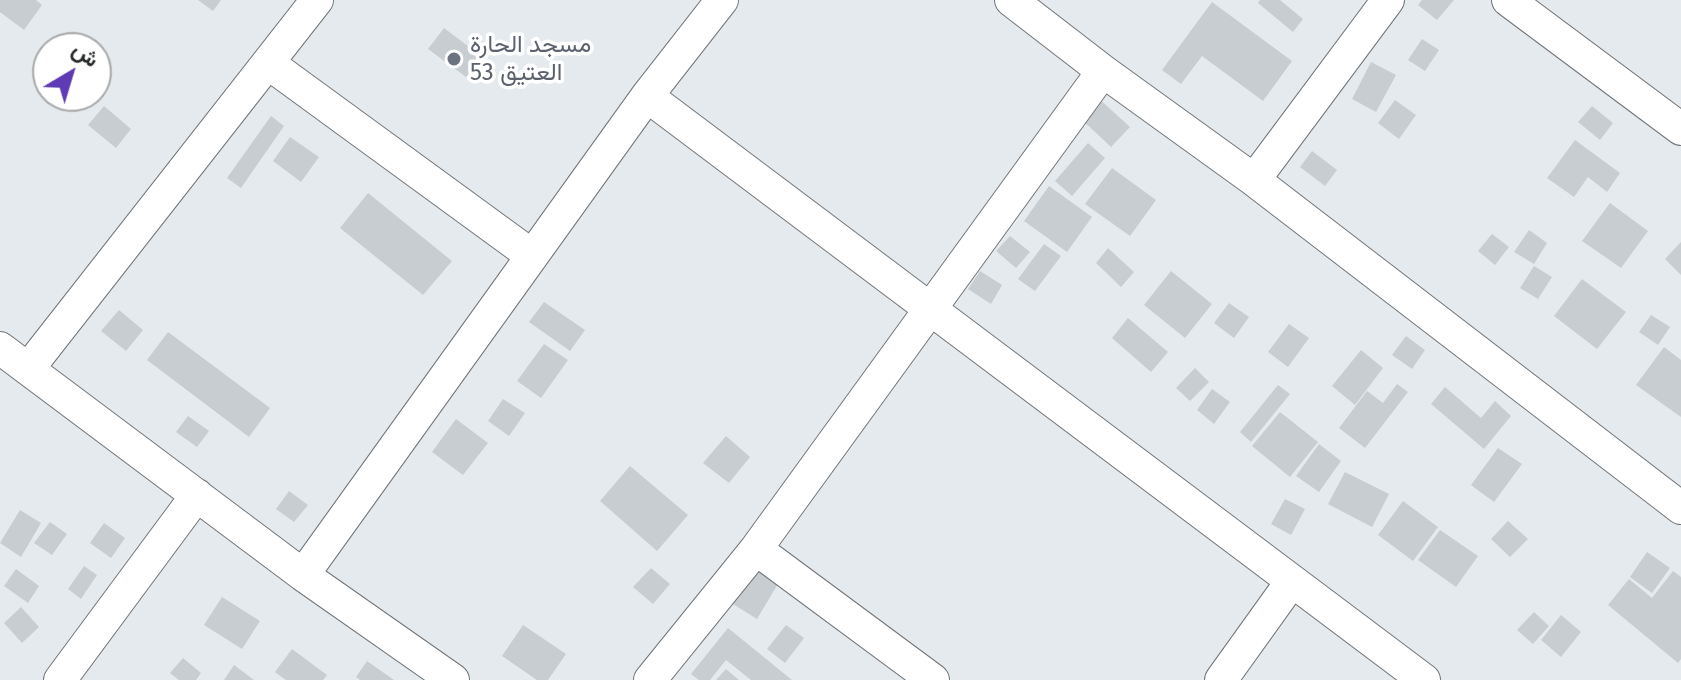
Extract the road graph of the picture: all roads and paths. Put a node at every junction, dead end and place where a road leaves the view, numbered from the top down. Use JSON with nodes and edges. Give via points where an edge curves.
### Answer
{"nodes":[{"id":1,"x":317,"y":0,"type":"edge"},
{"id":2,"x":722,"y":0,"type":"edge"},
{"id":3,"x":1011,"y":0,"type":"edge"},
{"id":4,"x":1388,"y":0,"type":"edge"},
{"id":5,"x":1508,"y":0,"type":"edge"},
{"id":6,"x":268,"y":63,"type":"junction"},
{"id":7,"x":1103,"y":71,"type":"junction"},
{"id":8,"x":647,"y":96,"type":"junction"},
{"id":9,"x":1681,"y":129,"type":"edge"},
{"id":10,"x":1254,"y":180,"type":"junction"},
{"id":11,"x":531,"y":255,"type":"junction"},
{"id":12,"x":930,"y":308,"type":"junction"},
{"id":13,"x":0,"y":348,"type":"edge"},
{"id":14,"x":28,"y":369,"type":"junction"},
{"id":15,"x":197,"y":495,"type":"junction"},
{"id":16,"x":1681,"y":508,"type":"edge"},
{"id":17,"x":756,"y":549,"type":"junction"},
{"id":18,"x":303,"y":575,"type":"junction"},
{"id":19,"x":1292,"y":581,"type":"junction"},
{"id":20,"x":60,"y":680,"type":"edge"},
{"id":21,"x":453,"y":680,"type":"edge"},
{"id":22,"x":650,"y":680,"type":"edge"},
{"id":23,"x":933,"y":680,"type":"edge"},
{"id":24,"x":1221,"y":680,"type":"edge"},
{"id":25,"x":1424,"y":680,"type":"edge"}],
"edges":[{"from":1,"to":6,"type":"street"},
{"from":2,"to":8,"type":"street"},
{"from":3,"to":7,"type":"street"},
{"from":4,"to":10,"type":"street"},
{"from":5,"to":9,"type":"street"},
{"from":6,"to":11,"type":"street"},
{"from":6,"to":14,"type":"street"},
{"from":7,"to":10,"type":"street"},
{"from":7,"to":12,"type":"street"},
{"from":8,"to":11,"type":"street"},
{"from":8,"to":12,"type":"street"},
{"from":10,"to":16,"type":"street"},
{"from":11,"to":18,"type":"street"},
{"from":12,"to":17,"type":"street"},
{"from":12,"to":19,"type":"street"},
{"from":13,"to":14,"type":"street"},
{"from":14,"to":15,"type":"street"},
{"from":15,"to":18,"type":"street"},
{"from":15,"to":20,"type":"street"},
{"from":17,"to":22,"type":"street"},
{"from":17,"to":23,"type":"street"},
{"from":18,"to":21,"type":"street"},
{"from":19,"to":24,"type":"street"},
{"from":19,"to":25,"type":"street"}]}
